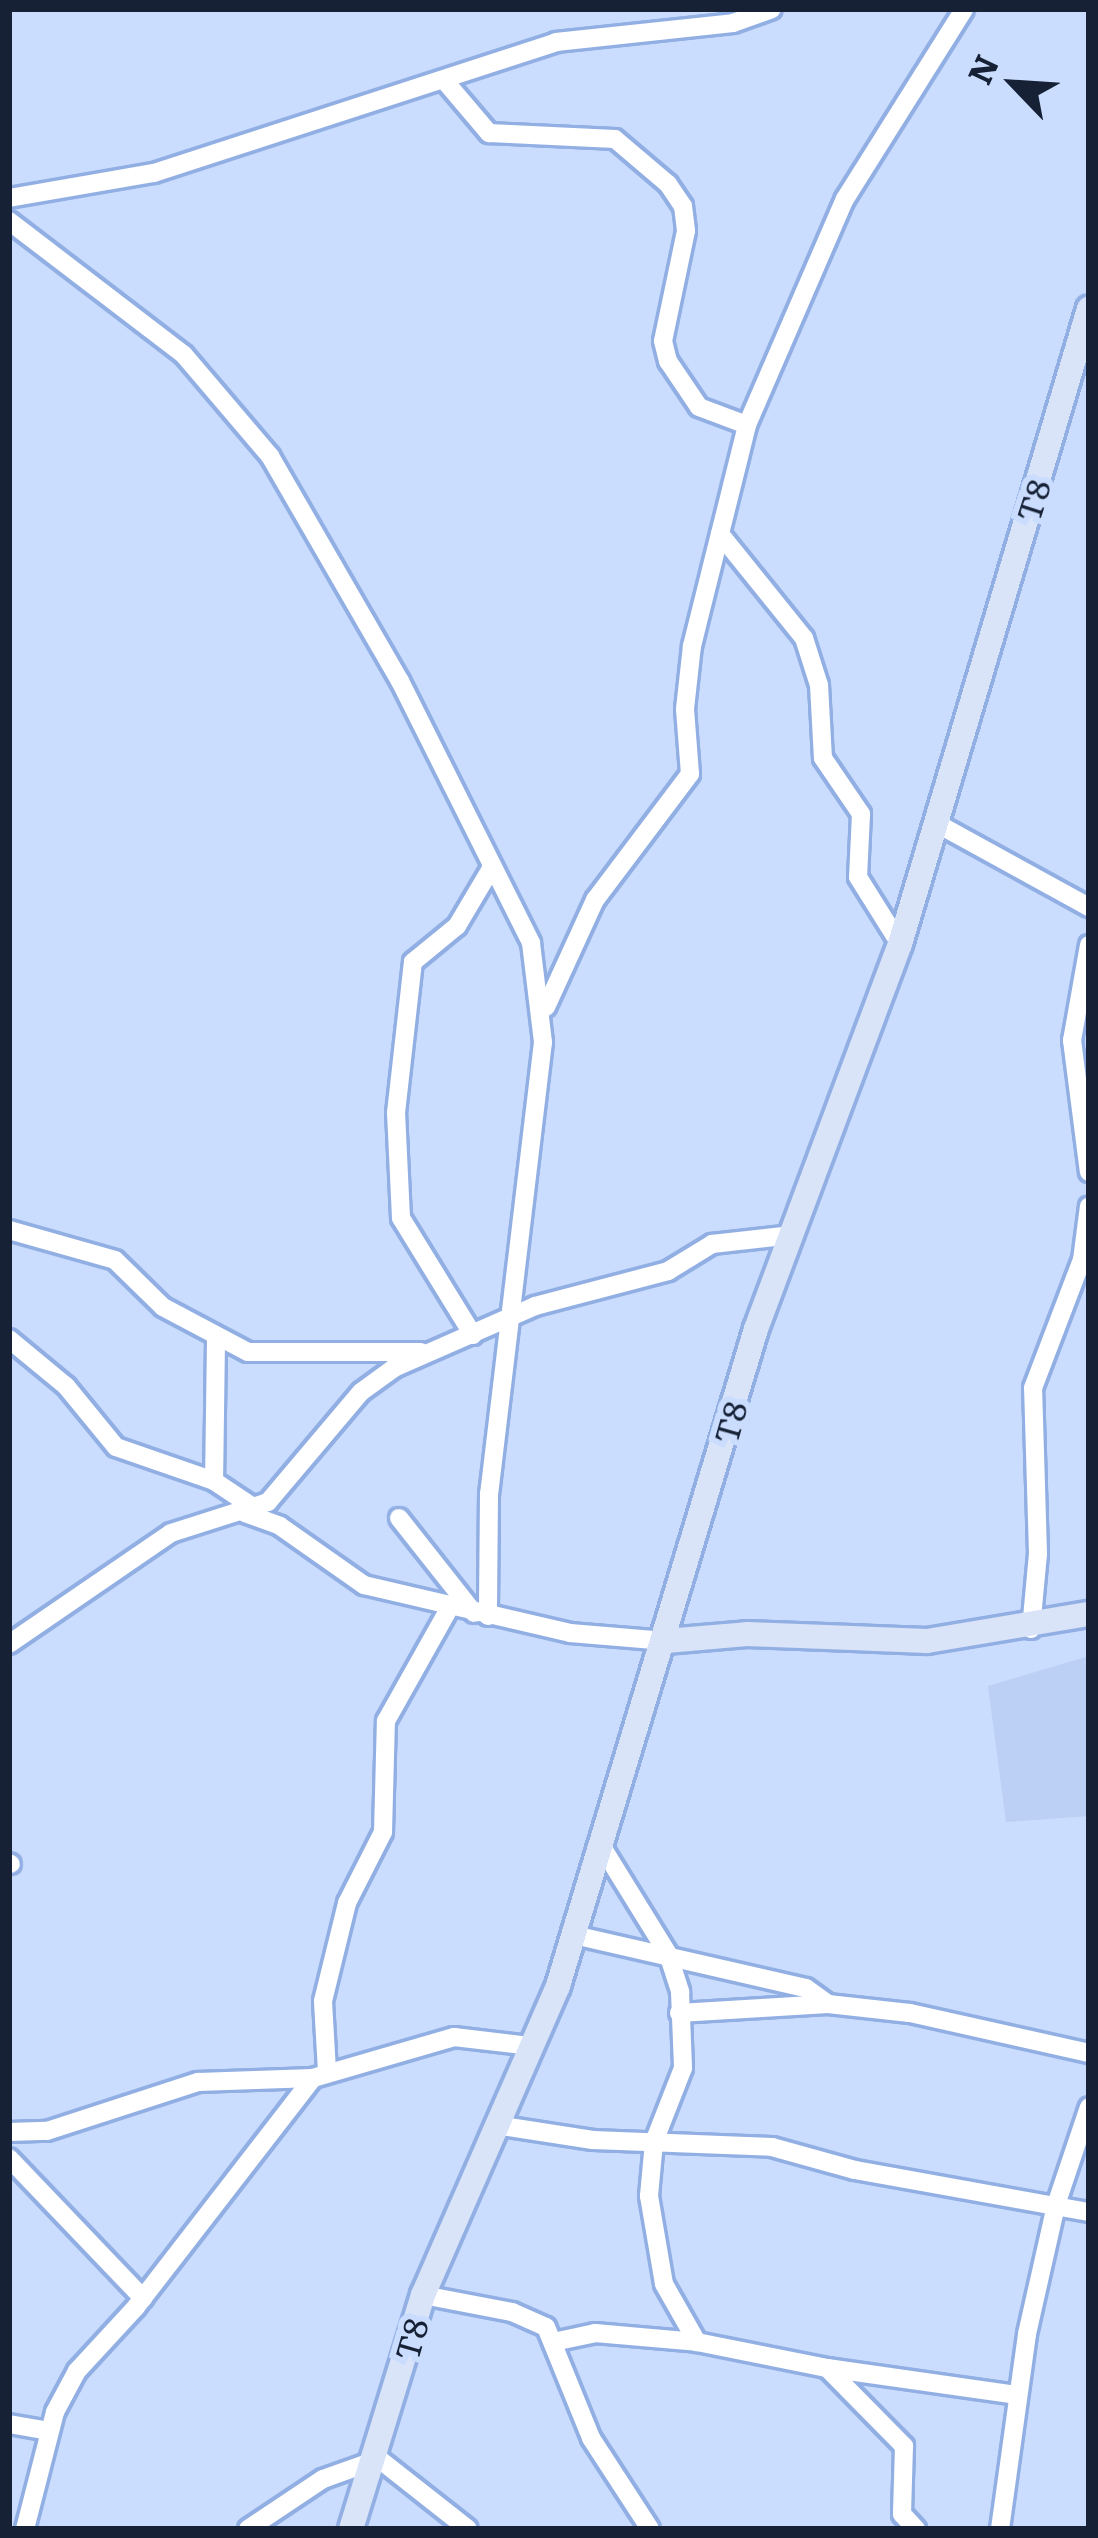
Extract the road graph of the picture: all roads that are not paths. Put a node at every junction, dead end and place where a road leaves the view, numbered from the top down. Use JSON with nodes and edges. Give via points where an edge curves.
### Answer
{"nodes":[{"id":1,"x":772,"y":9,"type":"edge"},
{"id":2,"x":964,"y":9,"type":"edge"},
{"id":3,"x":443,"y":80,"type":"junction"},
{"id":4,"x":9,"y":198,"type":"edge"},
{"id":5,"x":9,"y":221,"type":"edge"},
{"id":6,"x":1089,"y":309,"type":"edge"},
{"id":7,"x":747,"y":425,"type":"junction"},
{"id":8,"x":720,"y":533,"type":"junction"},
{"id":9,"x":936,"y":824,"type":"junction"},
{"id":10,"x":492,"y":866,"type":"junction"},
{"id":11,"x":1089,"y":907,"type":"edge"},
{"id":12,"x":900,"y":944,"type":"junction"},
{"id":13,"x":1089,"y":945,"type":"edge"},
{"id":14,"x":545,"y":1010,"type":"junction"},
{"id":15,"x":1085,"y":1106,"type":"edge"},
{"id":16,"x":1089,"y":1172,"type":"edge"},
{"id":17,"x":1089,"y":1206,"type":"edge"},
{"id":18,"x":9,"y":1230,"type":"edge"},
{"id":19,"x":792,"y":1235,"type":"junction"},
{"id":20,"x":511,"y":1319,"type":"junction"},
{"id":21,"x":473,"y":1334,"type":"junction"},
{"id":22,"x":9,"y":1339,"type":"edge"},
{"id":23,"x":216,"y":1341,"type":"junction"},
{"id":24,"x":432,"y":1352,"type":"junction"},
{"id":25,"x":218,"y":1487,"type":"junction"},
{"id":26,"x":250,"y":1511,"type":"junction"},
{"id":27,"x":399,"y":1518,"type":"dead end"},
{"id":28,"x":202,"y":1526,"type":"junction"},
{"id":29,"x":451,"y":1607,"type":"junction"},
{"id":30,"x":481,"y":1614,"type":"junction"},
{"id":31,"x":1089,"y":1614,"type":"edge"},
{"id":32,"x":1030,"y":1629,"type":"junction"},
{"id":33,"x":666,"y":1641,"type":"junction"},
{"id":34,"x":9,"y":1644,"type":"edge"},
{"id":35,"x":602,"y":1847,"type":"junction"},
{"id":36,"x":574,"y":1935,"type":"junction"},
{"id":37,"x":668,"y":1954,"type":"junction"},
{"id":38,"x":828,"y":2004,"type":"junction"},
{"id":39,"x":679,"y":2013,"type":"junction"},
{"id":40,"x":531,"y":2046,"type":"junction"},
{"id":41,"x":1089,"y":2053,"type":"edge"},
{"id":42,"x":320,"y":2075,"type":"junction"},
{"id":43,"x":1089,"y":2107,"type":"edge"},
{"id":44,"x":496,"y":2125,"type":"junction"},
{"id":45,"x":9,"y":2132,"type":"edge"},
{"id":46,"x":654,"y":2142,"type":"junction"},
{"id":47,"x":9,"y":2158,"type":"edge"},
{"id":48,"x":1056,"y":2205,"type":"junction"},
{"id":49,"x":1089,"y":2212,"type":"edge"},
{"id":50,"x":423,"y":2295,"type":"junction"},
{"id":51,"x":143,"y":2298,"type":"junction"},
{"id":52,"x":558,"y":2341,"type":"junction"},
{"id":53,"x":697,"y":2342,"type":"junction"},
{"id":54,"x":827,"y":2368,"type":"junction"},
{"id":55,"x":1016,"y":2395,"type":"junction"},
{"id":56,"x":9,"y":2424,"type":"edge"},
{"id":57,"x":49,"y":2431,"type":"junction"},
{"id":58,"x":379,"y":2458,"type":"junction"},
{"id":59,"x":25,"y":2529,"type":"edge"},
{"id":60,"x":248,"y":2529,"type":"edge"},
{"id":61,"x":352,"y":2529,"type":"edge"},
{"id":62,"x":468,"y":2529,"type":"edge"},
{"id":63,"x":650,"y":2529,"type":"edge"},
{"id":64,"x":916,"y":2529,"type":"edge"},
{"id":65,"x":1000,"y":2529,"type":"edge"}],
"edges":[{"from":1,"to":3,"type":"street","via":[[733,23],[556,43]]},
{"from":2,"to":7,"type":"street","via":[[845,199]]},
{"from":3,"to":4,"type":"street","via":[[154,173]]},
{"from":3,"to":7,"type":"street","via":[[489,134],[615,139],[668,184],[683,206],[686,231],[663,341],[668,361],[699,407]]},
{"from":5,"to":10,"type":"street","via":[[225,395],[311,519]]},
{"from":6,"to":9,"type":"street","name":"T8"},
{"from":7,"to":8,"type":"street"},
{"from":8,"to":12,"type":"street","via":[[804,638],[819,685],[824,758],[858,803],[857,878]]},
{"from":8,"to":14,"type":"street","via":[[687,678],[690,774],[595,900]]},
{"from":9,"to":11,"type":"street"},
{"from":9,"to":12,"type":"street","name":"T8"},
{"from":10,"to":14,"type":"street","via":[[531,943]]},
{"from":10,"to":21,"type":"street","via":[[457,926],[413,962],[396,1112],[400,1218]]},
{"from":12,"to":19,"type":"street","name":"T8"},
{"from":13,"to":15,"type":"street","via":[[1072,1040]]},
{"from":14,"to":20,"type":"street"},
{"from":15,"to":16,"type":"street"},
{"from":17,"to":32,"type":"street","via":[[1082,1260],[1033,1388],[1039,1539]]},
{"from":18,"to":23,"type":"street","via":[[116,1260],[163,1307]]},
{"from":19,"to":20,"type":"street","via":[[712,1244],[657,1275],[562,1297]]},
{"from":19,"to":33,"type":"street","name":"T8","via":[[756,1329]]},
{"from":20,"to":21,"type":"street"},
{"from":20,"to":30,"type":"street"},
{"from":21,"to":24,"type":"street"},
{"from":22,"to":25,"type":"street","via":[[66,1386],[116,1447]]},
{"from":23,"to":24,"type":"street","via":[[280,1356]]},
{"from":23,"to":25,"type":"street"},
{"from":24,"to":26,"type":"street","via":[[370,1383]]},
{"from":25,"to":26,"type":"street"},
{"from":25,"to":28,"type":"street"},
{"from":26,"to":28,"type":"street"},
{"from":26,"to":29,"type":"street","via":[[364,1585]]},
{"from":27,"to":30,"type":"street"},
{"from":28,"to":34,"type":"street","via":[[160,1540]]},
{"from":29,"to":30,"type":"street"},
{"from":29,"to":42,"type":"street","via":[[386,1721],[383,1832],[347,1903],[323,2001]]},
{"from":30,"to":33,"type":"street","via":[[606,1639]]},
{"from":31,"to":32,"type":"street"},
{"from":32,"to":33,"type":"street","via":[[909,1642],[747,1634]]},
{"from":33,"to":35,"type":"street","name":"T8"},
{"from":35,"to":36,"type":"street","name":"T8"},
{"from":35,"to":37,"type":"street"},
{"from":36,"to":37,"type":"street"},
{"from":36,"to":40,"type":"street","name":"T8"},
{"from":37,"to":38,"type":"street","via":[[806,1988]]},
{"from":37,"to":39,"type":"street"},
{"from":38,"to":39,"type":"street"},
{"from":38,"to":41,"type":"street","via":[[910,2012]]},
{"from":39,"to":46,"type":"street","via":[[683,2068]]},
{"from":40,"to":42,"type":"street","via":[[454,2037]]},
{"from":40,"to":44,"type":"street","name":"T8"},
{"from":42,"to":45,"type":"street","via":[[198,2082],[47,2132]]},
{"from":42,"to":51,"type":"street"},
{"from":43,"to":48,"type":"street"},
{"from":44,"to":46,"type":"street"},
{"from":44,"to":50,"type":"street","name":"T8"},
{"from":46,"to":48,"type":"street","via":[[772,2147]]},
{"from":46,"to":53,"type":"street","via":[[648,2168],[657,2253],[674,2308]]},
{"from":47,"to":51,"type":"street"},
{"from":48,"to":49,"type":"street"},
{"from":48,"to":55,"type":"street"},
{"from":50,"to":52,"type":"street","via":[[530,2317]]},
{"from":50,"to":58,"type":"street","name":"T8"},
{"from":51,"to":57,"type":"street","via":[[77,2371]]},
{"from":52,"to":53,"type":"street","via":[[595,2333]]},
{"from":52,"to":63,"type":"street","via":[[591,2438]]},
{"from":53,"to":54,"type":"street"},
{"from":54,"to":55,"type":"street"},
{"from":54,"to":64,"type":"street","via":[[904,2446],[902,2514]]},
{"from":55,"to":65,"type":"street"},
{"from":56,"to":57,"type":"street"},
{"from":57,"to":59,"type":"street"},
{"from":58,"to":60,"type":"street","via":[[322,2480]]},
{"from":58,"to":61,"type":"street","name":"T8"},
{"from":58,"to":62,"type":"street"}]}
